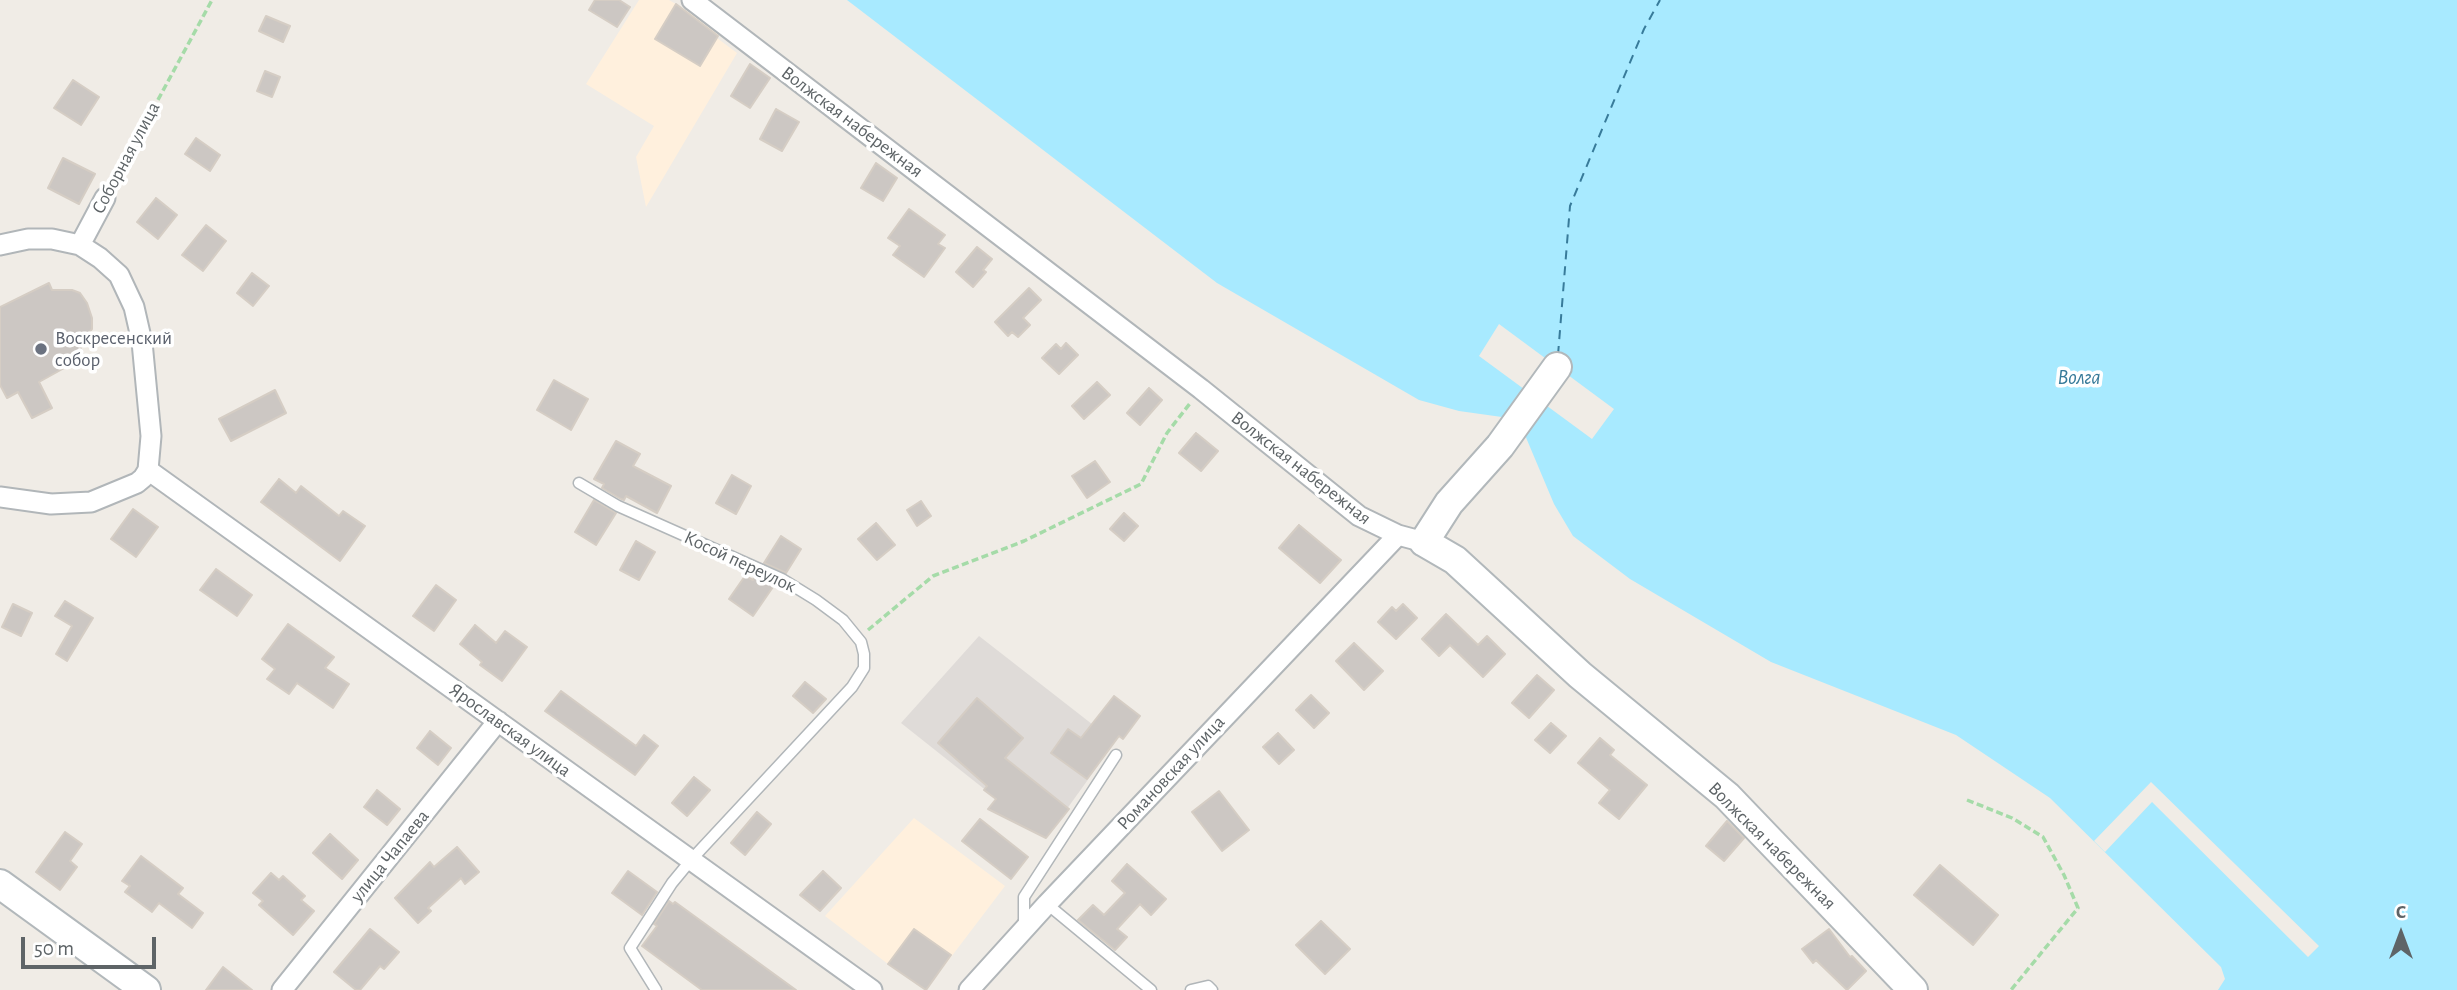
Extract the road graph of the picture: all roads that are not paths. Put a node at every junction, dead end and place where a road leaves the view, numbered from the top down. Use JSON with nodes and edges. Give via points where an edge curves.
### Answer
{"nodes":[{"id":1,"x":692,"y":0,"type":"edge"},
{"id":2,"x":105,"y":198,"type":"road end"},
{"id":3,"x":0,"y":245,"type":"edge"},
{"id":4,"x":80,"y":245,"type":"junction"},
{"id":5,"x":1557,"y":367,"type":"dead end"},
{"id":6,"x":148,"y":470,"type":"junction"},
{"id":7,"x":579,"y":483,"type":"dead end"},
{"id":8,"x":0,"y":497,"type":"edge"},
{"id":9,"x":1411,"y":538,"type":"junction"},
{"id":10,"x":498,"y":721,"type":"junction"},
{"id":11,"x":1116,"y":755,"type":"dead end"},
{"id":12,"x":691,"y":860,"type":"junction"},
{"id":13,"x":0,"y":884,"type":"edge"},
{"id":14,"x":1051,"y":899,"type":"junction"},
{"id":15,"x":1024,"y":929,"type":"junction"},
{"id":16,"x":146,"y":990,"type":"edge"},
{"id":17,"x":282,"y":990,"type":"edge"},
{"id":18,"x":656,"y":990,"type":"edge"},
{"id":19,"x":872,"y":990,"type":"edge"},
{"id":20,"x":969,"y":990,"type":"edge"},
{"id":21,"x":1151,"y":990,"type":"edge"},
{"id":22,"x":1191,"y":990,"type":"edge"},
{"id":23,"x":1212,"y":990,"type":"edge"},
{"id":24,"x":1913,"y":990,"type":"edge"}],
"edges":[{"from":1,"to":9,"type":"street","name":"Волжская набережная","via":[[1359,516]]},
{"from":2,"to":4,"type":"street","name":"Соборная улица"},
{"from":3,"to":4,"type":"street","via":[[28,239]]},
{"from":4,"to":6,"type":"street","via":[[119,275],[134,307],[149,408]]},
{"from":5,"to":9,"type":"street","via":[[1500,446]]},
{"from":6,"to":8,"type":"street","via":[[137,483],[91,502],[51,504]]},
{"from":6,"to":10,"type":"street","name":"Ярославская улица"},
{"from":7,"to":12,"type":"lane","name":"Косой переулок","via":[[618,506],[782,579],[843,620],[864,654],[863,668],[852,687]]},
{"from":9,"to":14,"type":"street","name":"Романовская улица","via":[[1377,560],[1295,642]]},
{"from":9,"to":24,"type":"street","name":"Волжская набережная","via":[[1455,560],[1580,675],[1727,796]]},
{"from":10,"to":12,"type":"street","name":"Ярославская улица"},
{"from":10,"to":17,"type":"street","name":"улица Чапаева"},
{"from":11,"to":15,"type":"lane","via":[[1024,897]]},
{"from":12,"to":18,"type":"lane","via":[[630,948]]},
{"from":12,"to":19,"type":"street","name":"Ярославская улица"},
{"from":13,"to":16,"type":"street"},
{"from":14,"to":15,"type":"street","name":"Романовская улица"},
{"from":14,"to":21,"type":"lane"},
{"from":15,"to":20,"type":"street","name":"Романовская улица"},
{"from":22,"to":23,"type":"lane","via":[[1208,986]]}]}
